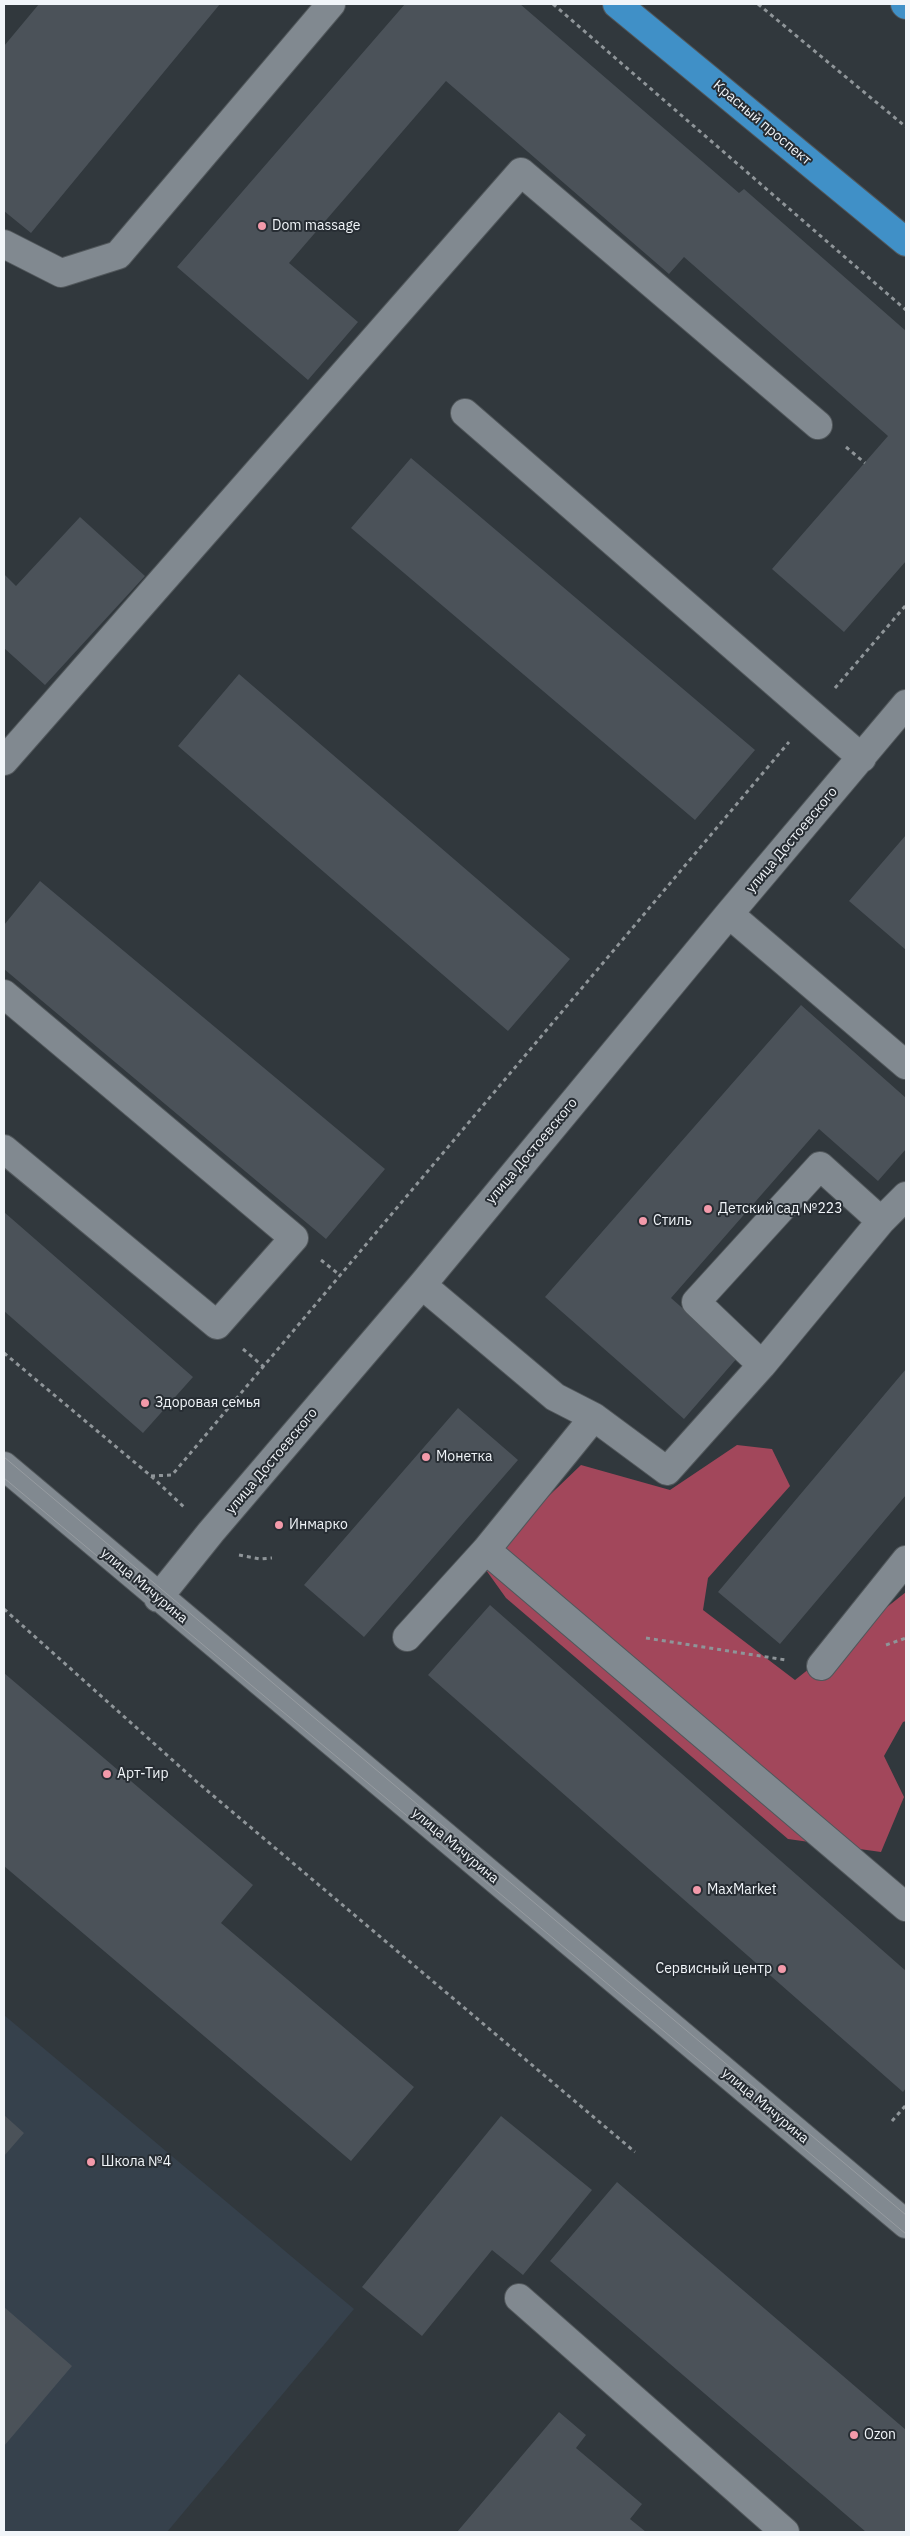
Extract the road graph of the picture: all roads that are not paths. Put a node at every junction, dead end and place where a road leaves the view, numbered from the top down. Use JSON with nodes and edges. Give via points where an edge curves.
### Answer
{"nodes":[{"id":1,"x":332,"y":4,"type":"edge"},
{"id":2,"x":617,"y":4,"type":"edge"},
{"id":3,"x":906,"y":242,"type":"edge"},
{"id":4,"x":4,"y":244,"type":"edge"},
{"id":5,"x":466,"y":413,"type":"dead end"},
{"id":6,"x":818,"y":425,"type":"dead end"},
{"id":7,"x":906,"y":704,"type":"edge"},
{"id":8,"x":862,"y":758,"type":"junction"},
{"id":9,"x":4,"y":761,"type":"edge"},
{"id":10,"x":729,"y":914,"type":"junction"},
{"id":11,"x":4,"y":994,"type":"edge"},
{"id":12,"x":906,"y":1065,"type":"edge"},
{"id":13,"x":4,"y":1149,"type":"edge"},
{"id":14,"x":906,"y":1196,"type":"edge"},
{"id":15,"x":881,"y":1221,"type":"junction"},
{"id":16,"x":422,"y":1285,"type":"junction"},
{"id":17,"x":762,"y":1365,"type":"junction"},
{"id":18,"x":594,"y":1417,"type":"junction"},
{"id":19,"x":4,"y":1466,"type":"edge"},
{"id":20,"x":486,"y":1550,"type":"junction"},
{"id":21,"x":906,"y":1560,"type":"edge"},
{"id":22,"x":158,"y":1598,"type":"junction"},
{"id":23,"x":407,"y":1637,"type":"dead end"},
{"id":24,"x":821,"y":1666,"type":"road end"},
{"id":25,"x":904,"y":1902,"type":"edge"},
{"id":26,"x":906,"y":2224,"type":"edge"},
{"id":27,"x":519,"y":2298,"type":"dead end"},
{"id":28,"x":767,"y":2527,"type":"edge"}],
"edges":[{"from":1,"to":4,"type":"street","via":[[118,254],[61,273]]},
{"from":2,"to":3,"type":"main road","name":"Красный проспект"},
{"from":5,"to":8,"type":"street"},
{"from":6,"to":9,"type":"street","via":[[521,172]]},
{"from":7,"to":8,"type":"street","name":"улица Достоевского"},
{"from":8,"to":10,"type":"street","name":"улица Достоевского"},
{"from":10,"to":12,"type":"street"},
{"from":10,"to":16,"type":"street","name":"улица Достоевского"},
{"from":11,"to":13,"type":"street","via":[[294,1238],[217,1325]]},
{"from":14,"to":15,"type":"street"},
{"from":15,"to":17,"type":"street"},
{"from":15,"to":17,"type":"street","via":[[820,1166],[696,1302]]},
{"from":16,"to":18,"type":"street","via":[[555,1397]]},
{"from":16,"to":22,"type":"street","name":"улица Достоевского"},
{"from":17,"to":18,"type":"street","via":[[667,1471]]},
{"from":18,"to":20,"type":"street"},
{"from":19,"to":22,"type":"street","name":"улица Мичурина"},
{"from":20,"to":23,"type":"street"},
{"from":20,"to":25,"type":"street"},
{"from":21,"to":24,"type":"street"},
{"from":22,"to":26,"type":"street","name":"улица Мичурина"},
{"from":27,"to":28,"type":"street"}]}
